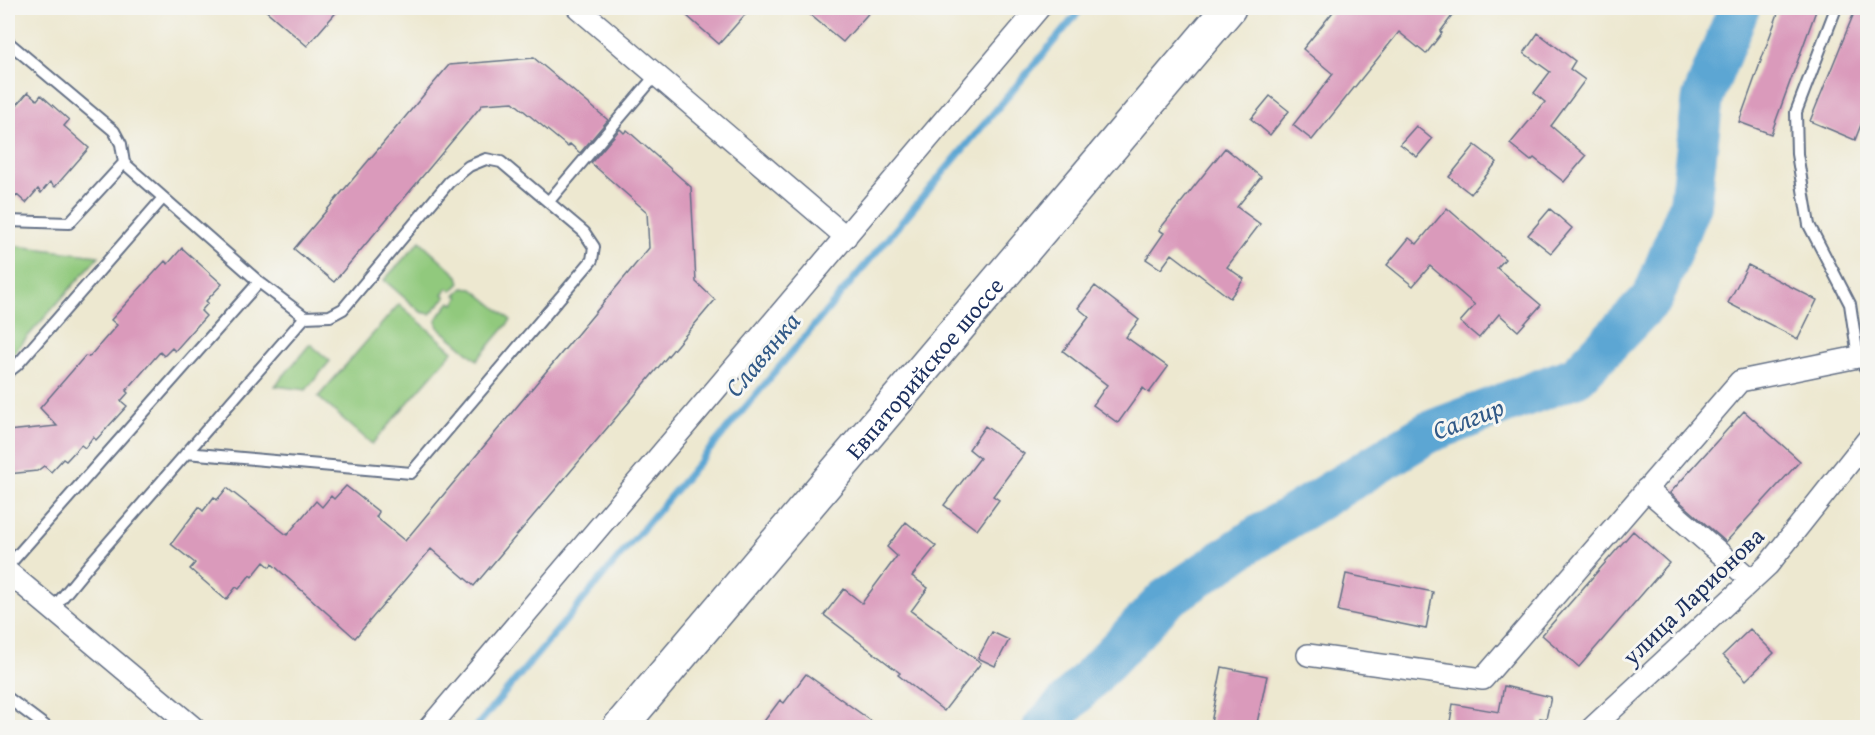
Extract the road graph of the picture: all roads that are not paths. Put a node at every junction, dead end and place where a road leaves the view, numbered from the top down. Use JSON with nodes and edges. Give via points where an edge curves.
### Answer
{"nodes":[{"id":1,"x":578,"y":8,"type":"edge"},
{"id":2,"x":1038,"y":8,"type":"edge"},
{"id":3,"x":1228,"y":8,"type":"edge"},
{"id":4,"x":1836,"y":8,"type":"edge"},
{"id":5,"x":8,"y":42,"type":"edge"},
{"id":6,"x":656,"y":75,"type":"junction"},
{"id":7,"x":124,"y":163,"type":"junction"},
{"id":8,"x":163,"y":198,"type":"junction"},
{"id":9,"x":549,"y":201,"type":"junction"},
{"id":10,"x":8,"y":221,"type":"edge"},
{"id":11,"x":846,"y":237,"type":"junction"},
{"id":12,"x":259,"y":282,"type":"junction"},
{"id":13,"x":305,"y":317,"type":"junction"},
{"id":14,"x":1863,"y":365,"type":"edge"},
{"id":15,"x":8,"y":372,"type":"edge"},
{"id":16,"x":1868,"y":439,"type":"edge"},
{"id":17,"x":186,"y":453,"type":"junction"},
{"id":18,"x":1646,"y":489,"type":"junction"},
{"id":19,"x":8,"y":566,"type":"edge"},
{"id":20,"x":8,"y":572,"type":"edge"},
{"id":21,"x":1751,"y":580,"type":"junction"},
{"id":22,"x":52,"y":610,"type":"junction"},
{"id":23,"x":1308,"y":655,"type":"dead end"},
{"id":24,"x":8,"y":698,"type":"edge"},
{"id":25,"x":48,"y":728,"type":"edge"},
{"id":26,"x":194,"y":728,"type":"edge"},
{"id":27,"x":429,"y":728,"type":"edge"},
{"id":28,"x":619,"y":728,"type":"edge"},
{"id":29,"x":1592,"y":728,"type":"edge"}],
"edges":[{"from":1,"to":6,"type":"street"},
{"from":2,"to":11,"type":"street"},
{"from":3,"to":28,"type":"main road","name":"Евпаторийское шоссе"},
{"from":4,"to":14,"type":"lane","via":[[1796,112],[1797,154],[1809,225],[1850,304]]},
{"from":5,"to":7,"type":"lane","via":[[114,131]]},
{"from":6,"to":9,"type":"lane"},
{"from":6,"to":11,"type":"street"},
{"from":7,"to":8,"type":"lane"},
{"from":7,"to":10,"type":"lane","via":[[69,223]]},
{"from":8,"to":12,"type":"lane"},
{"from":8,"to":15,"type":"lane"},
{"from":9,"to":13,"type":"lane","via":[[501,162],[486,159],[469,166],[449,182],[343,309],[330,316]]},
{"from":9,"to":17,"type":"lane","via":[[584,232],[594,247],[592,260],[411,473]]},
{"from":11,"to":27,"type":"street"},
{"from":12,"to":13,"type":"lane"},
{"from":12,"to":19,"type":"lane"},
{"from":13,"to":17,"type":"lane"},
{"from":14,"to":18,"type":"street","via":[[1740,381]]},
{"from":16,"to":21,"type":"street","name":"улица Ларионова","via":[[1768,565]]},
{"from":17,"to":22,"type":"lane"},
{"from":18,"to":21,"type":"street"},
{"from":18,"to":23,"type":"street","via":[[1482,679]]},
{"from":20,"to":22,"type":"street"},
{"from":21,"to":29,"type":"street","name":"улица Ларионова"},
{"from":22,"to":26,"type":"street"},
{"from":24,"to":25,"type":"lane"}]}
